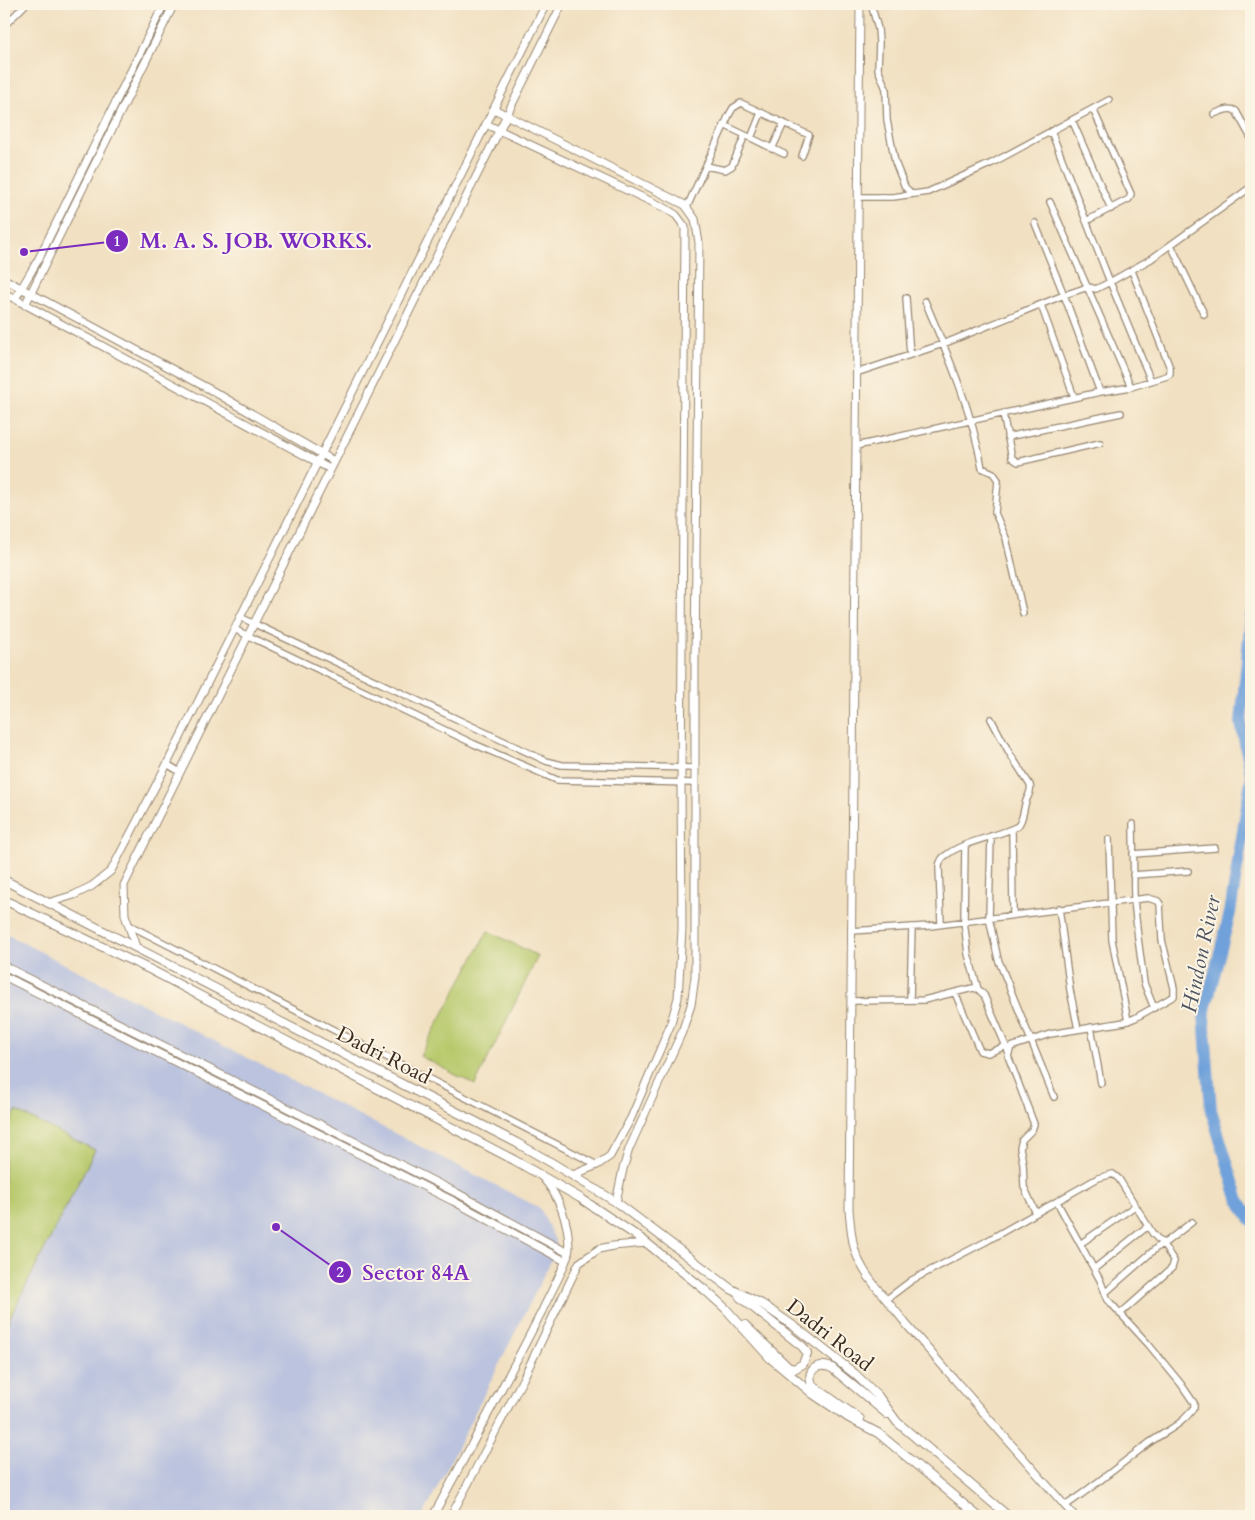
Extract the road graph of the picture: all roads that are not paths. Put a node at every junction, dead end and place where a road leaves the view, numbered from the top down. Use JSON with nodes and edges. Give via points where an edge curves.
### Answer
{"nodes":[{"id":1,"x":26,"y":4,"type":"edge"},
{"id":2,"x":164,"y":4,"type":"edge"},
{"id":3,"x":174,"y":4,"type":"edge"},
{"id":4,"x":546,"y":4,"type":"edge"},
{"id":5,"x":562,"y":4,"type":"edge"},
{"id":6,"x":860,"y":4,"type":"edge"},
{"id":7,"x":870,"y":4,"type":"edge"},
{"id":8,"x":4,"y":26,"type":"edge"},
{"id":9,"x":1109,"y":100,"type":"dead end"},
{"id":10,"x":494,"y":109,"type":"junction"},
{"id":11,"x":1093,"y":109,"type":"junction"},
{"id":12,"x":761,"y":113,"type":"junction"},
{"id":13,"x":1214,"y":114,"type":"dead end"},
{"id":14,"x":506,"y":117,"type":"junction"},
{"id":15,"x":1072,"y":120,"type":"junction"},
{"id":16,"x":784,"y":123,"type":"junction"},
{"id":17,"x":486,"y":124,"type":"junction"},
{"id":18,"x":1251,"y":124,"type":"edge"},
{"id":19,"x":724,"y":125,"type":"junction"},
{"id":20,"x":1245,"y":128,"type":"junction"},
{"id":21,"x":499,"y":130,"type":"junction"},
{"id":22,"x":1051,"y":131,"type":"junction"},
{"id":23,"x":748,"y":136,"type":"junction"},
{"id":24,"x":1251,"y":138,"type":"edge"},
{"id":25,"x":772,"y":149,"type":"junction"},
{"id":26,"x":784,"y":154,"type":"dead end"},
{"id":27,"x":802,"y":156,"type":"dead end"},
{"id":28,"x":706,"y":166,"type":"junction"},
{"id":29,"x":1251,"y":187,"type":"edge"},
{"id":30,"x":912,"y":194,"type":"junction"},
{"id":31,"x":858,"y":197,"type":"junction"},
{"id":32,"x":1050,"y":202,"type":"dead end"},
{"id":33,"x":1111,"y":208,"type":"junction"},
{"id":34,"x":689,"y":209,"type":"junction"},
{"id":35,"x":682,"y":220,"type":"junction"},
{"id":36,"x":1035,"y":222,"type":"dead end"},
{"id":37,"x":1086,"y":222,"type":"junction"},
{"id":38,"x":1171,"y":245,"type":"junction"},
{"id":39,"x":1132,"y":271,"type":"junction"},
{"id":40,"x":4,"y":280,"type":"edge"},
{"id":41,"x":1110,"y":282,"type":"junction"},
{"id":42,"x":1088,"y":287,"type":"junction"},
{"id":43,"x":21,"y":288,"type":"junction"},
{"id":44,"x":4,"y":294,"type":"edge"},
{"id":45,"x":31,"y":294,"type":"junction"},
{"id":46,"x":1064,"y":295,"type":"junction"},
{"id":47,"x":906,"y":298,"type":"dead end"},
{"id":48,"x":15,"y":299,"type":"junction"},
{"id":49,"x":925,"y":301,"type":"dead end"},
{"id":50,"x":25,"y":305,"type":"junction"},
{"id":51,"x":1041,"y":305,"type":"junction"},
{"id":52,"x":1204,"y":314,"type":"dead end"},
{"id":53,"x":943,"y":344,"type":"junction"},
{"id":54,"x":910,"y":355,"type":"junction"},
{"id":55,"x":856,"y":374,"type":"junction"},
{"id":56,"x":1152,"y":381,"type":"junction"},
{"id":57,"x":1131,"y":386,"type":"junction"},
{"id":58,"x":1100,"y":392,"type":"junction"},
{"id":59,"x":1074,"y":398,"type":"junction"},
{"id":60,"x":1121,"y":413,"type":"dead end"},
{"id":61,"x":1003,"y":414,"type":"junction"},
{"id":62,"x":972,"y":420,"type":"junction"},
{"id":63,"x":1007,"y":437,"type":"junction"},
{"id":64,"x":1100,"y":443,"type":"dead end"},
{"id":65,"x":856,"y":446,"type":"junction"},
{"id":66,"x":322,"y":454,"type":"junction"},
{"id":67,"x":334,"y":461,"type":"junction"},
{"id":68,"x":317,"y":463,"type":"junction"},
{"id":69,"x":330,"y":470,"type":"junction"},
{"id":70,"x":1024,"y":613,"type":"dead end"},
{"id":71,"x":240,"y":617,"type":"junction"},
{"id":72,"x":253,"y":624,"type":"junction"},
{"id":73,"x":234,"y":629,"type":"junction"},
{"id":74,"x":247,"y":636,"type":"junction"},
{"id":75,"x":991,"y":719,"type":"dead end"},
{"id":76,"x":167,"y":764,"type":"junction"},
{"id":77,"x":682,"y":768,"type":"junction"},
{"id":78,"x":695,"y":768,"type":"junction"},
{"id":79,"x":180,"y":772,"type":"junction"},
{"id":80,"x":681,"y":783,"type":"junction"},
{"id":81,"x":695,"y":783,"type":"junction"},
{"id":82,"x":1133,"y":824,"type":"dead end"},
{"id":83,"x":1012,"y":829,"type":"junction"},
{"id":84,"x":991,"y":836,"type":"junction"},
{"id":85,"x":1109,"y":838,"type":"dead end"},
{"id":86,"x":965,"y":845,"type":"junction"},
{"id":87,"x":1215,"y":848,"type":"dead end"},
{"id":88,"x":1133,"y":854,"type":"junction"},
{"id":89,"x":1188,"y":871,"type":"dead end"},
{"id":90,"x":1133,"y":875,"type":"junction"},
{"id":91,"x":4,"y":880,"type":"edge"},
{"id":92,"x":4,"y":900,"type":"edge"},
{"id":93,"x":1134,"y":900,"type":"junction"},
{"id":94,"x":1110,"y":902,"type":"junction"},
{"id":95,"x":48,"y":903,"type":"junction"},
{"id":96,"x":1059,"y":908,"type":"junction"},
{"id":97,"x":1013,"y":914,"type":"junction"},
{"id":98,"x":989,"y":918,"type":"junction"},
{"id":99,"x":964,"y":921,"type":"junction"},
{"id":100,"x":941,"y":924,"type":"junction"},
{"id":101,"x":129,"y":925,"type":"junction"},
{"id":102,"x":912,"y":927,"type":"junction"},
{"id":103,"x":851,"y":931,"type":"junction"},
{"id":104,"x":136,"y":947,"type":"junction"},
{"id":105,"x":4,"y":966,"type":"edge"},
{"id":106,"x":4,"y":976,"type":"edge"},
{"id":107,"x":978,"y":989,"type":"junction"},
{"id":108,"x":955,"y":993,"type":"junction"},
{"id":109,"x":910,"y":1000,"type":"junction"},
{"id":110,"x":850,"y":1001,"type":"junction"},
{"id":111,"x":1154,"y":1008,"type":"junction"},
{"id":112,"x":1128,"y":1020,"type":"junction"},
{"id":113,"x":1091,"y":1027,"type":"junction"},
{"id":114,"x":1078,"y":1029,"type":"junction"},
{"id":115,"x":1030,"y":1040,"type":"junction"},
{"id":116,"x":1007,"y":1048,"type":"junction"},
{"id":117,"x":1101,"y":1083,"type":"dead end"},
{"id":118,"x":1054,"y":1097,"type":"dead end"},
{"id":119,"x":596,"y":1165,"type":"junction"},
{"id":120,"x":540,"y":1174,"type":"junction"},
{"id":121,"x":573,"y":1175,"type":"junction"},
{"id":122,"x":616,"y":1202,"type":"junction"},
{"id":123,"x":1057,"y":1202,"type":"junction"},
{"id":124,"x":1136,"y":1206,"type":"junction"},
{"id":125,"x":1036,"y":1213,"type":"junction"},
{"id":126,"x":1192,"y":1222,"type":"dead end"},
{"id":127,"x":1148,"y":1226,"type":"junction"},
{"id":128,"x":646,"y":1243,"type":"junction"},
{"id":129,"x":1080,"y":1244,"type":"junction"},
{"id":130,"x":1162,"y":1244,"type":"junction"},
{"id":131,"x":568,"y":1253,"type":"junction"},
{"id":132,"x":565,"y":1261,"type":"junction"},
{"id":133,"x":1094,"y":1269,"type":"junction"},
{"id":134,"x":731,"y":1289,"type":"junction"},
{"id":135,"x":1105,"y":1293,"type":"junction"},
{"id":136,"x":887,"y":1299,"type":"junction"},
{"id":137,"x":547,"y":1300,"type":"junction"},
{"id":138,"x":558,"y":1306,"type":"junction"},
{"id":139,"x":725,"y":1308,"type":"junction"},
{"id":140,"x":1120,"y":1314,"type":"junction"},
{"id":141,"x":897,"y":1422,"type":"junction"},
{"id":142,"x":878,"y":1433,"type":"junction"},
{"id":143,"x":1065,"y":1506,"type":"junction"},
{"id":144,"x":433,"y":1516,"type":"edge"},
{"id":145,"x":451,"y":1516,"type":"edge"},
{"id":146,"x":978,"y":1516,"type":"edge"},
{"id":147,"x":1008,"y":1516,"type":"edge"},
{"id":148,"x":1074,"y":1516,"type":"edge"}],
"edges":[{"from":1,"to":8,"type":"street"},
{"from":2,"to":43,"type":"street","via":[[58,221]]},
{"from":3,"to":45,"type":"street"},
{"from":4,"to":10,"type":"street"},
{"from":5,"to":14,"type":"street"},
{"from":6,"to":31,"type":"street"},
{"from":7,"to":30,"type":"street","via":[[878,29],[878,69],[886,89],[887,120],[895,162],[905,187]]},
{"from":9,"to":11,"type":"street"},
{"from":10,"to":14,"type":"street"},
{"from":10,"to":17,"type":"street"},
{"from":11,"to":15,"type":"street"},
{"from":11,"to":33,"type":"street","via":[[1131,194],[1129,199]]},
{"from":12,"to":16,"type":"street"},
{"from":12,"to":19,"type":"street","via":[[741,103],[733,108]]},
{"from":12,"to":23,"type":"street"},
{"from":13,"to":20,"type":"street","via":[[1232,109]]},
{"from":14,"to":21,"type":"street"},
{"from":14,"to":34,"type":"street"},
{"from":15,"to":22,"type":"street"},
{"from":15,"to":33,"type":"street"},
{"from":16,"to":25,"type":"street"},
{"from":16,"to":27,"type":"street","via":[[809,135]]},
{"from":17,"to":21,"type":"street"},
{"from":17,"to":66,"type":"street"},
{"from":18,"to":20,"type":"street"},
{"from":19,"to":23,"type":"street"},
{"from":19,"to":28,"type":"street"},
{"from":20,"to":24,"type":"street"},
{"from":21,"to":35,"type":"street","via":[[666,208]]},
{"from":21,"to":67,"type":"street"},
{"from":22,"to":30,"type":"street","via":[[954,181],[928,192]]},
{"from":22,"to":37,"type":"street"},
{"from":23,"to":25,"type":"street"},
{"from":23,"to":28,"type":"street","via":[[732,166],[725,170]]},
{"from":25,"to":26,"type":"street"},
{"from":28,"to":34,"type":"street"},
{"from":29,"to":38,"type":"street"},
{"from":30,"to":31,"type":"street"},
{"from":31,"to":55,"type":"street"},
{"from":32,"to":42,"type":"street"},
{"from":33,"to":37,"type":"street"},
{"from":34,"to":35,"type":"street"},
{"from":34,"to":78,"type":"street","via":[[698,228],[699,243]]},
{"from":35,"to":77,"type":"street","via":[[686,233]]},
{"from":36,"to":46,"type":"street"},
{"from":37,"to":41,"type":"street"},
{"from":38,"to":39,"type":"street"},
{"from":38,"to":52,"type":"street"},
{"from":39,"to":41,"type":"street"},
{"from":39,"to":56,"type":"street","via":[[1170,368],[1170,374]]},
{"from":40,"to":43,"type":"street"},
{"from":41,"to":42,"type":"street","via":[[1096,288]]},
{"from":41,"to":56,"type":"street"},
{"from":42,"to":46,"type":"street"},
{"from":42,"to":57,"type":"street"},
{"from":43,"to":45,"type":"street"},
{"from":43,"to":48,"type":"street"},
{"from":44,"to":48,"type":"street"},
{"from":45,"to":50,"type":"street"},
{"from":45,"to":66,"type":"street","via":[[212,390]]},
{"from":46,"to":51,"type":"street"},
{"from":46,"to":58,"type":"street"},
{"from":47,"to":54,"type":"street"},
{"from":48,"to":50,"type":"street"},
{"from":49,"to":53,"type":"street"},
{"from":50,"to":68,"type":"street"},
{"from":51,"to":53,"type":"street"},
{"from":51,"to":59,"type":"street"},
{"from":53,"to":54,"type":"street"},
{"from":53,"to":62,"type":"street"},
{"from":54,"to":55,"type":"street"},
{"from":55,"to":65,"type":"street"},
{"from":56,"to":57,"type":"street"},
{"from":57,"to":58,"type":"street"},
{"from":58,"to":59,"type":"street"},
{"from":59,"to":61,"type":"street"},
{"from":60,"to":63,"type":"street"},
{"from":61,"to":62,"type":"street"},
{"from":61,"to":63,"type":"street"},
{"from":62,"to":65,"type":"street"},
{"from":62,"to":70,"type":"street","via":[[982,468],[994,473],[998,480],[995,513],[1006,538]]},
{"from":63,"to":64,"type":"street","via":[[1012,458],[1018,462]]},
{"from":65,"to":103,"type":"street"},
{"from":66,"to":67,"type":"street"},
{"from":66,"to":68,"type":"street"},
{"from":67,"to":69,"type":"street"},
{"from":68,"to":69,"type":"street"},
{"from":68,"to":71,"type":"street"},
{"from":69,"to":72,"type":"street"},
{"from":71,"to":72,"type":"street"},
{"from":71,"to":73,"type":"street"},
{"from":72,"to":74,"type":"street"},
{"from":72,"to":77,"type":"street","via":[[546,761],[562,765]]},
{"from":73,"to":74,"type":"street"},
{"from":73,"to":76,"type":"street"},
{"from":74,"to":79,"type":"street"},
{"from":74,"to":80,"type":"street","via":[[557,780]]},
{"from":75,"to":83,"type":"street","via":[[1031,790],[1023,820]]},
{"from":76,"to":79,"type":"street"},
{"from":76,"to":95,"type":"street","via":[[111,871],[92,886]]},
{"from":77,"to":78,"type":"street"},
{"from":77,"to":80,"type":"street"},
{"from":78,"to":81,"type":"street"},
{"from":79,"to":101,"type":"street","via":[[124,885],[125,915]]},
{"from":80,"to":81,"type":"street"},
{"from":80,"to":119,"type":"street","via":[[682,929],[678,998],[670,1026],[631,1118],[610,1156]]},
{"from":81,"to":122,"type":"street","via":[[696,977],[691,1005],[629,1149]]},
{"from":82,"to":88,"type":"street"},
{"from":83,"to":84,"type":"street"},
{"from":83,"to":97,"type":"street"},
{"from":84,"to":86,"type":"street"},
{"from":84,"to":98,"type":"street"},
{"from":85,"to":94,"type":"street"},
{"from":86,"to":99,"type":"street"},
{"from":86,"to":100,"type":"street","via":[[944,856],[939,866]]},
{"from":87,"to":88,"type":"street"},
{"from":88,"to":90,"type":"street"},
{"from":89,"to":90,"type":"street"},
{"from":90,"to":93,"type":"street"},
{"from":91,"to":95,"type":"main road","name":"Dadri Road"},
{"from":92,"to":120,"type":"main road","name":"Dadri Road","via":[[151,970]]},
{"from":93,"to":94,"type":"street"},
{"from":93,"to":111,"type":"street","via":[[1144,983]]},
{"from":93,"to":111,"type":"street","via":[[1154,898],[1160,904],[1162,940],[1175,992],[1174,996]]},
{"from":94,"to":96,"type":"street"},
{"from":94,"to":112,"type":"street","via":[[1112,940]]},
{"from":95,"to":104,"type":"main road","name":"Dadri Road"},
{"from":96,"to":97,"type":"street"},
{"from":96,"to":114,"type":"street"},
{"from":97,"to":98,"type":"street"},
{"from":98,"to":99,"type":"street"},
{"from":98,"to":115,"type":"street","via":[[998,960]]},
{"from":99,"to":100,"type":"street"},
{"from":99,"to":107,"type":"street","via":[[969,960]]},
{"from":100,"to":102,"type":"street"},
{"from":101,"to":104,"type":"street"},
{"from":101,"to":119,"type":"street"},
{"from":102,"to":103,"type":"street"},
{"from":102,"to":109,"type":"street"},
{"from":103,"to":110,"type":"street"},
{"from":104,"to":121,"type":"main road","name":"Dadri Road"},
{"from":105,"to":131,"type":"street","via":[[457,1193]]},
{"from":106,"to":132,"type":"street","via":[[453,1200]]},
{"from":107,"to":108,"type":"street"},
{"from":107,"to":116,"type":"street","via":[[984,995]]},
{"from":108,"to":109,"type":"street"},
{"from":108,"to":116,"type":"street","via":[[980,1052]]},
{"from":109,"to":110,"type":"street"},
{"from":110,"to":136,"type":"street","via":[[849,1209],[854,1248],[869,1280]]},
{"from":111,"to":112,"type":"street"},
{"from":112,"to":113,"type":"street"},
{"from":113,"to":114,"type":"street"},
{"from":113,"to":117,"type":"street"},
{"from":114,"to":115,"type":"street"},
{"from":115,"to":116,"type":"street"},
{"from":115,"to":118,"type":"street"},
{"from":116,"to":125,"type":"street","via":[[1034,1124],[1020,1148],[1024,1187]]},
{"from":119,"to":121,"type":"street"},
{"from":120,"to":128,"type":"main road","name":"Dadri Road"},
{"from":120,"to":131,"type":"street","via":[[561,1208]]},
{"from":121,"to":122,"type":"main road","name":"Dadri Road"},
{"from":122,"to":134,"type":"main road","name":"Dadri Road"},
{"from":123,"to":124,"type":"street","via":[[1098,1178],[1113,1174]]},
{"from":123,"to":125,"type":"street"},
{"from":123,"to":129,"type":"street"},
{"from":124,"to":127,"type":"street"},
{"from":124,"to":129,"type":"street"},
{"from":125,"to":136,"type":"street","via":[[912,1280]]},
{"from":126,"to":130,"type":"street"},
{"from":127,"to":130,"type":"street"},
{"from":127,"to":133,"type":"street"},
{"from":128,"to":138,"type":"street","via":[[613,1246],[590,1255],[579,1263]]},
{"from":128,"to":139,"type":"main road","name":"Dadri Road"},
{"from":129,"to":133,"type":"street"},
{"from":130,"to":135,"type":"street"},
{"from":130,"to":140,"type":"street","via":[[1175,1265]]},
{"from":131,"to":132,"type":"street"},
{"from":132,"to":137,"type":"street"},
{"from":133,"to":135,"type":"street"},
{"from":134,"to":139,"type":"main road","name":"Dadri Road","via":[[803,1347],[807,1353],[803,1364],[794,1369],[788,1367]]},
{"from":134,"to":141,"type":"main road","name":"Dadri Road","via":[[762,1304],[855,1374],[878,1396]]},
{"from":135,"to":140,"type":"street"},
{"from":136,"to":143,"type":"street"},
{"from":137,"to":138,"type":"street"},
{"from":137,"to":144,"type":"street"},
{"from":138,"to":145,"type":"street"},
{"from":139,"to":142,"type":"main road","name":"Dadri Road","via":[[770,1358],[813,1394]]},
{"from":140,"to":143,"type":"street","via":[[1181,1384],[1194,1407],[1177,1424]]},
{"from":141,"to":142,"type":"main road","name":"Dadri Road","via":[[832,1368],[818,1366],[812,1370],[812,1385]]},
{"from":141,"to":147,"type":"main road","name":"Dadri Road"},
{"from":142,"to":146,"type":"main road","name":"Dadri Road"},
{"from":143,"to":148,"type":"street"}]}
